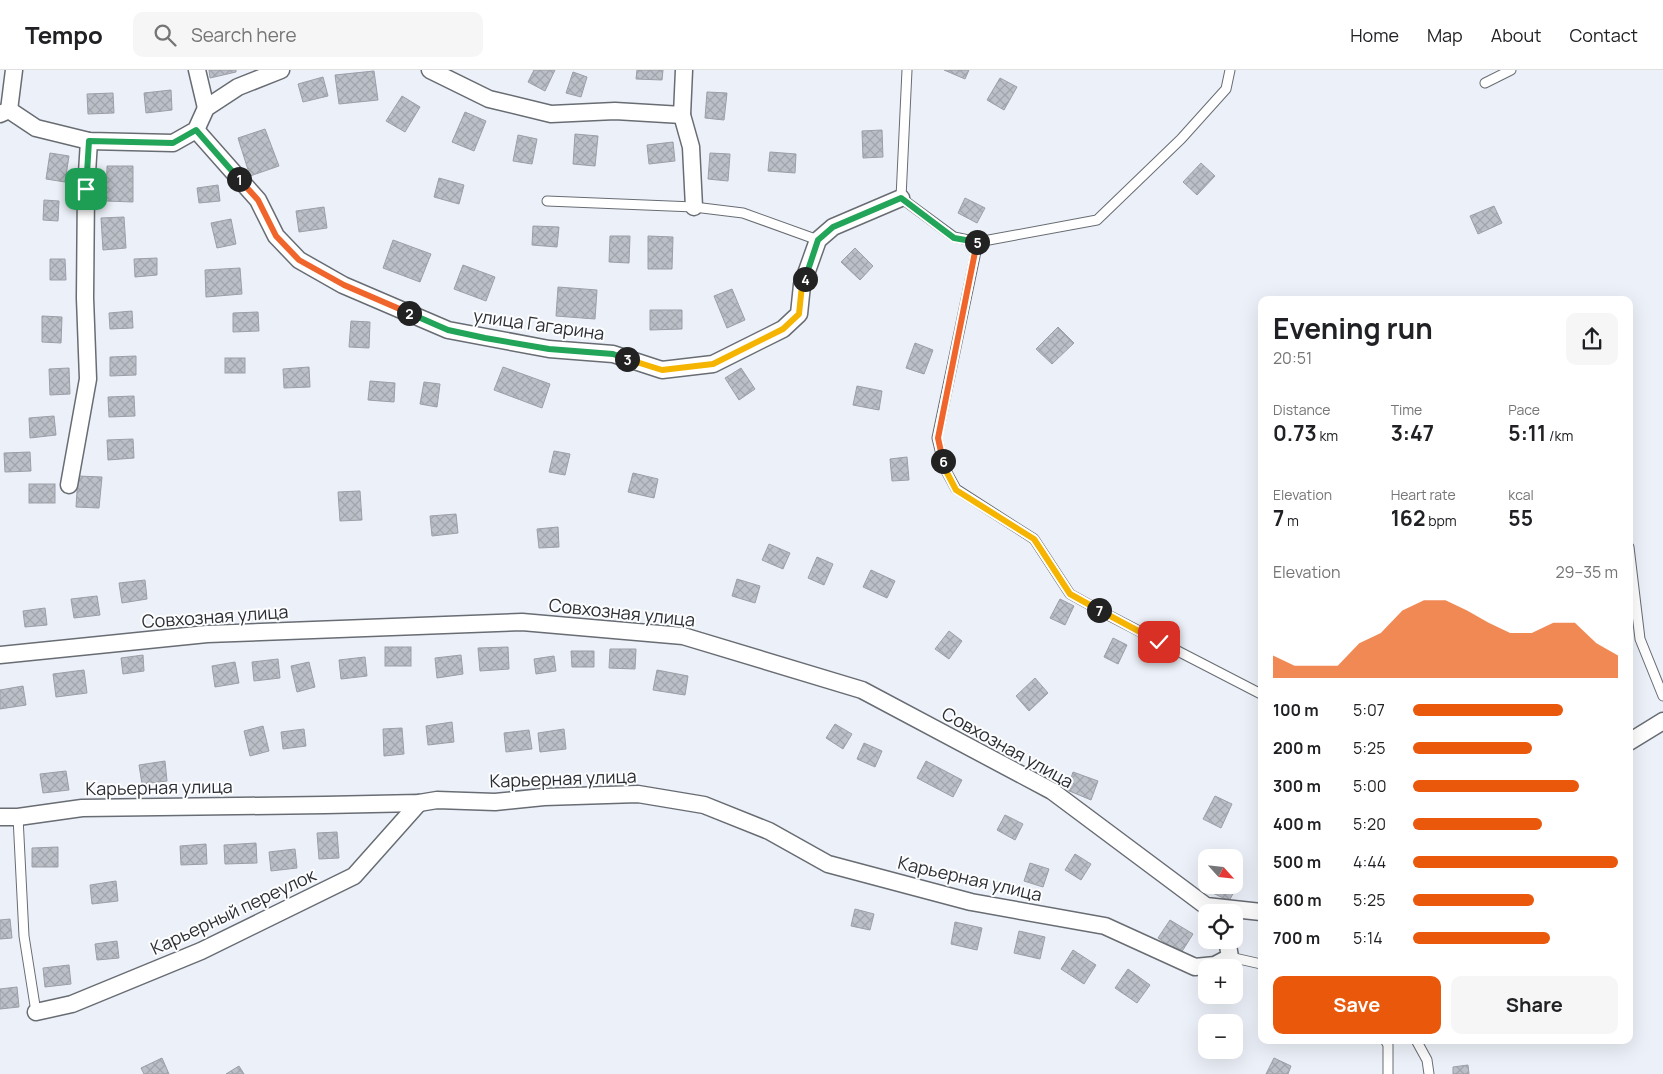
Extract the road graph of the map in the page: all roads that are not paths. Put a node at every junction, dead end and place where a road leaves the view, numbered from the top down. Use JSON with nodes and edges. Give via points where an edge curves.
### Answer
{"nodes":[{"id":1,"x":14,"y":70,"type":"edge"},
{"id":2,"x":197,"y":70,"type":"edge"},
{"id":3,"x":281,"y":70,"type":"edge"},
{"id":4,"x":430,"y":70,"type":"edge"},
{"id":5,"x":684,"y":70,"type":"edge"},
{"id":6,"x":907,"y":70,"type":"edge"},
{"id":7,"x":1230,"y":70,"type":"edge"},
{"id":8,"x":1511,"y":70,"type":"edge"},
{"id":9,"x":1485,"y":83,"type":"dead end"},
{"id":10,"x":206,"y":108,"type":"junction"},
{"id":11,"x":5,"y":112,"type":"edge"},
{"id":12,"x":682,"y":115,"type":"junction"},
{"id":13,"x":196,"y":130,"type":"junction"},
{"id":14,"x":89,"y":141,"type":"junction"},
{"id":15,"x":901,"y":198,"type":"junction"},
{"id":16,"x":547,"y":201,"type":"dead end"},
{"id":17,"x":694,"y":207,"type":"junction"},
{"id":18,"x":818,"y":240,"type":"junction"},
{"id":19,"x":978,"y":242,"type":"junction"},
{"id":20,"x":69,"y":485,"type":"dead end"},
{"id":21,"x":1633,"y":580,"type":"edge"},
{"id":22,"x":0,"y":655,"type":"edge"},
{"id":23,"x":1258,"y":692,"type":"edge"},
{"id":24,"x":1663,"y":696,"type":"edge"},
{"id":25,"x":1663,"y":720,"type":"edge"},
{"id":26,"x":1633,"y":739,"type":"edge"},
{"id":27,"x":419,"y":803,"type":"junction"},
{"id":28,"x":0,"y":817,"type":"edge"},
{"id":29,"x":18,"y":817,"type":"junction"},
{"id":30,"x":1201,"y":904,"type":"edge"},
{"id":31,"x":1243,"y":911,"type":"edge"},
{"id":32,"x":1258,"y":912,"type":"edge"},
{"id":33,"x":1229,"y":949,"type":"edge"},
{"id":34,"x":1230,"y":957,"type":"junction"},
{"id":35,"x":1258,"y":963,"type":"edge"},
{"id":36,"x":36,"y":1012,"type":"joint"},
{"id":37,"x":1387,"y":1044,"type":"edge"},
{"id":38,"x":1418,"y":1044,"type":"edge"},
{"id":39,"x":1388,"y":1074,"type":"edge"},
{"id":40,"x":1429,"y":1074,"type":"edge"}],
"edges":[{"from":1,"to":11,"type":"street"},
{"from":2,"to":10,"type":"street"},
{"from":3,"to":10,"type":"street","via":[[238,87]]},
{"from":4,"to":12,"type":"street","via":[[489,99],[551,114],[616,111]]},
{"from":5,"to":12,"type":"street"},
{"from":6,"to":15,"type":"lane"},
{"from":7,"to":19,"type":"lane","via":[[1226,89],[1181,139],[1097,220]]},
{"from":8,"to":9,"type":"lane"},
{"from":10,"to":13,"type":"street"},
{"from":11,"to":14,"type":"street","via":[[36,128]]},
{"from":12,"to":17,"type":"street","via":[[691,147]]},
{"from":13,"to":14,"type":"street","via":[[173,143]]},
{"from":13,"to":18,"type":"street","name":"улица Гагарина","via":[[258,200],[276,236],[299,260],[344,285],[448,330],[549,349],[613,354],[662,370],[713,364],[783,329],[799,314],[802,285]]},
{"from":14,"to":20,"type":"street","via":[[86,189],[88,379]]},
{"from":15,"to":18,"type":"street","via":[[833,227]]},
{"from":15,"to":19,"type":"lane","via":[[954,238]]},
{"from":16,"to":17,"type":"lane"},
{"from":17,"to":18,"type":"lane","via":[[743,213]]},
{"from":19,"to":23,"type":"lane","via":[[938,438],[944,467],[956,490],[1034,539],[1070,594]]},
{"from":21,"to":24,"type":"lane","via":[[1640,639]]},
{"from":22,"to":30,"type":"street","name":"Совхозная улица","via":[[207,634],[522,622],[683,636],[862,690],[1052,791]]},
{"from":25,"to":26,"type":"street"},
{"from":27,"to":29,"type":"street","name":"Карьерная улица","via":[[82,808]]},
{"from":27,"to":34,"type":"street","name":"Карьерная улица","via":[[638,794],[704,805],[769,831],[828,864],[971,902],[1105,926],[1195,967],[1215,964]]},
{"from":27,"to":36,"type":"street","name":"Карьерный переулок","via":[[354,876],[201,951],[72,1004]]},
{"from":28,"to":29,"type":"street","name":"Карьерная улица"},
{"from":29,"to":36,"type":"lane","via":[[24,936]]},
{"from":31,"to":32,"type":"street","name":"Совхозная улица"},
{"from":33,"to":34,"type":"street"},
{"from":34,"to":35,"type":"lane"},
{"from":37,"to":39,"type":"lane"},
{"from":38,"to":40,"type":"lane","via":[[1428,1060]]}]}
